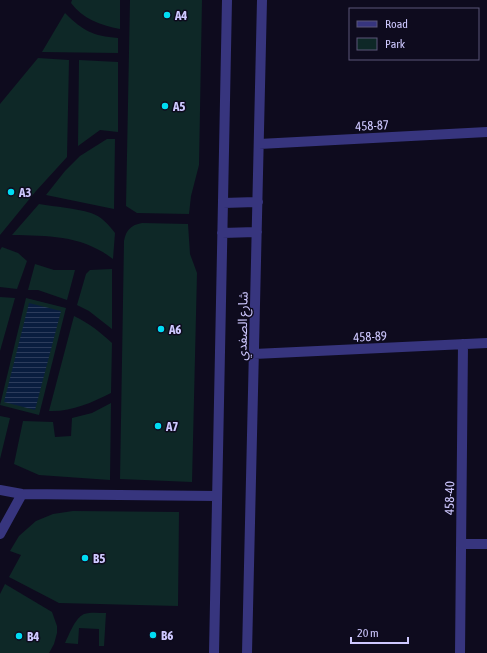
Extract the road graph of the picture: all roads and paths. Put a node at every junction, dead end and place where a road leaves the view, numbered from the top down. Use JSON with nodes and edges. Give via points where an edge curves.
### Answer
{"nodes":[{"id":1,"x":227,"y":0,"type":"edge"},
{"id":2,"x":262,"y":0,"type":"edge"},
{"id":3,"x":487,"y":132,"type":"edge"},
{"id":4,"x":259,"y":144,"type":"junction"},
{"id":5,"x":258,"y":202,"type":"junction"},
{"id":6,"x":223,"y":203,"type":"junction"},
{"id":7,"x":257,"y":232,"type":"junction"},
{"id":8,"x":222,"y":233,"type":"junction"},
{"id":9,"x":487,"y":343,"type":"edge"},
{"id":10,"x":463,"y":344,"type":"junction"},
{"id":11,"x":254,"y":354,"type":"junction"},
{"id":12,"x":0,"y":490,"type":"edge"},
{"id":13,"x":22,"y":494,"type":"junction"},
{"id":14,"x":217,"y":496,"type":"junction"},
{"id":15,"x":0,"y":534,"type":"edge"},
{"id":16,"x":461,"y":544,"type":"junction"},
{"id":17,"x":487,"y":544,"type":"edge"},
{"id":18,"x":214,"y":653,"type":"edge"},
{"id":19,"x":247,"y":653,"type":"edge"},
{"id":20,"x":460,"y":653,"type":"edge"}],
"edges":[{"from":1,"to":6,"type":"street"},
{"from":2,"to":4,"type":"street","name":"شارع الصفدي"},
{"from":3,"to":4,"type":"street","name":"458-87"},
{"from":4,"to":5,"type":"street","name":"شارع الصفدي"},
{"from":5,"to":6,"type":"street"},
{"from":5,"to":7,"type":"street","name":"شارع الصفدي"},
{"from":6,"to":8,"type":"street"},
{"from":7,"to":8,"type":"street"},
{"from":7,"to":11,"type":"street","name":"شارع الصفدي"},
{"from":8,"to":14,"type":"street"},
{"from":9,"to":10,"type":"street","name":"458-89"},
{"from":10,"to":11,"type":"street","name":"458-89"},
{"from":10,"to":16,"type":"street","name":"458-40"},
{"from":11,"to":19,"type":"street","name":"شارع الصفدي"},
{"from":12,"to":13,"type":"street"},
{"from":13,"to":14,"type":"street"},
{"from":13,"to":15,"type":"street"},
{"from":14,"to":18,"type":"street"},
{"from":16,"to":17,"type":"street"},
{"from":16,"to":20,"type":"street","name":"458-40"}]}
